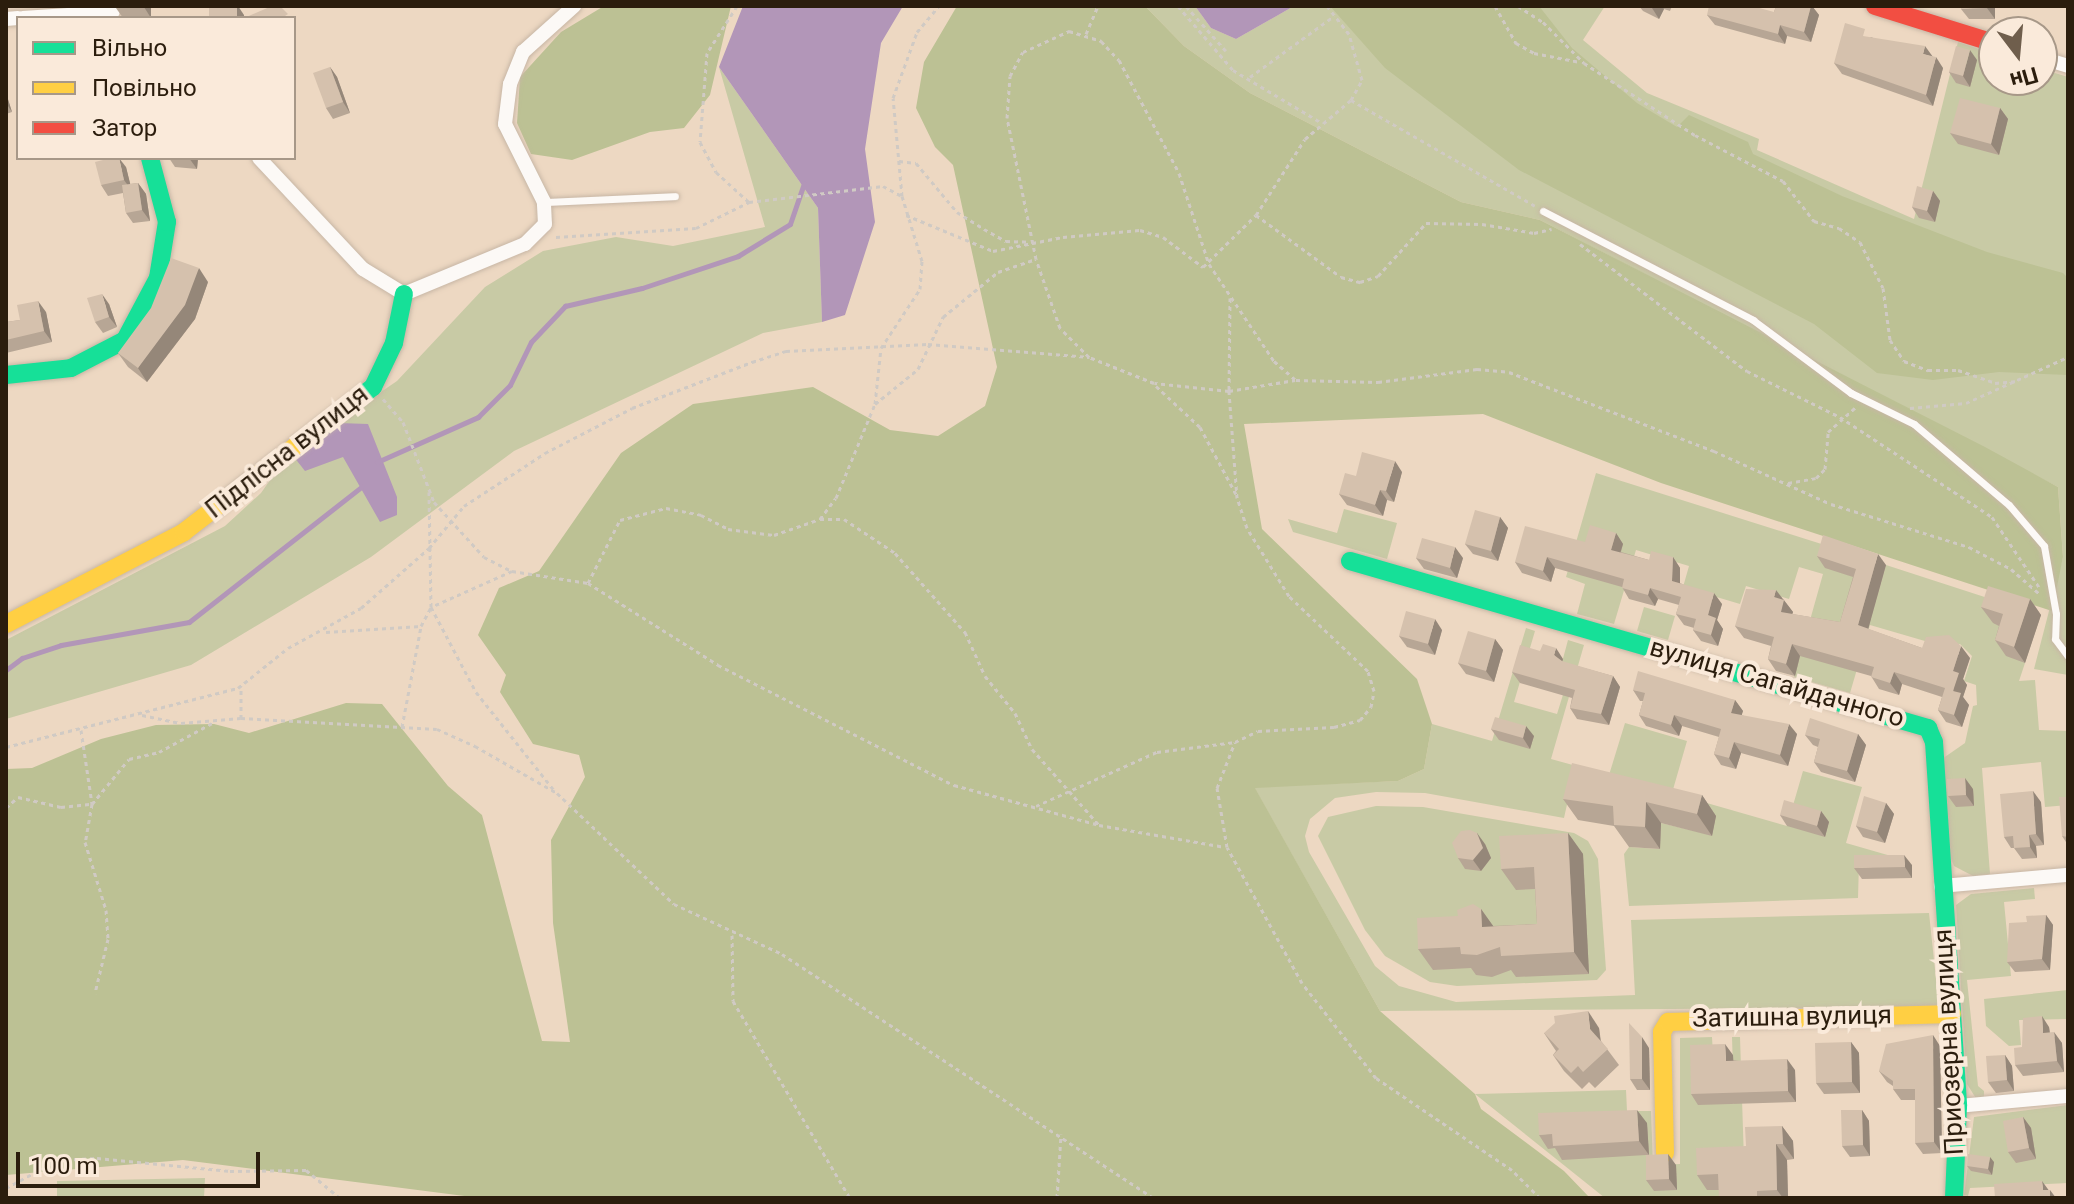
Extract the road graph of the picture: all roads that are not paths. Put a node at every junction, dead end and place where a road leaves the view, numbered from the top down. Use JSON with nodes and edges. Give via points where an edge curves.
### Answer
{"nodes":[{"id":1,"x":574,"y":6,"type":"edge"},
{"id":2,"x":1885,"y":8,"type":"edge"},
{"id":3,"x":113,"y":12,"type":"edge"},
{"id":4,"x":52,"y":16,"type":"edge"},
{"id":5,"x":1978,"y":38,"type":"edge"},
{"id":6,"x":151,"y":160,"type":"edge"},
{"id":7,"x":261,"y":160,"type":"edge"},
{"id":8,"x":675,"y":196,"type":"dead end"},
{"id":9,"x":544,"y":202,"type":"junction"},
{"id":10,"x":1543,"y":211,"type":"road end"},
{"id":11,"x":404,"y":294,"type":"junction"},
{"id":12,"x":6,"y":375,"type":"edge"},
{"id":13,"x":1350,"y":561,"type":"dead end"},
{"id":14,"x":6,"y":624,"type":"edge"},
{"id":15,"x":2068,"y":656,"type":"edge"},
{"id":16,"x":2068,"y":875,"type":"edge"},
{"id":17,"x":1941,"y":886,"type":"junction"},
{"id":18,"x":1952,"y":1014,"type":"junction"},
{"id":19,"x":2068,"y":1096,"type":"edge"},
{"id":20,"x":1958,"y":1106,"type":"junction"},
{"id":21,"x":1665,"y":1153,"type":"edge"},
{"id":22,"x":1954,"y":1198,"type":"edge"}],
"edges":[{"from":1,"to":9,"type":"street","via":[[523,52],[510,84],[505,124]]},
{"from":2,"to":5,"type":"street"},
{"from":3,"to":4,"type":"street"},
{"from":6,"to":12,"type":"street","via":[[167,222],[158,278],[125,340],[71,368]]},
{"from":7,"to":11,"type":"street","via":[[363,269]]},
{"from":8,"to":9,"type":"lane"},
{"from":9,"to":11,"type":"street","via":[[545,224],[525,244]]},
{"from":10,"to":15,"type":"lane","via":[[1753,320],[1866,400],[1914,424],[2009,505],[2044,546],[2055,639]]},
{"from":11,"to":14,"type":"street","name":"Підлісна вулиця","via":[[394,343],[373,387],[184,532]]},
{"from":13,"to":17,"type":"street","name":"вулиця Сагайдачного","via":[[1928,728],[1934,742]]},
{"from":16,"to":17,"type":"street"},
{"from":17,"to":18,"type":"street","name":"Приозерна вулиця"},
{"from":18,"to":20,"type":"street","name":"Приозерна вулиця"},
{"from":18,"to":21,"type":"street","name":"Затишна вулиця","via":[[1668,1022],[1662,1032]]},
{"from":19,"to":20,"type":"street"},
{"from":20,"to":22,"type":"street","name":"Приозерна вулиця"}]}
